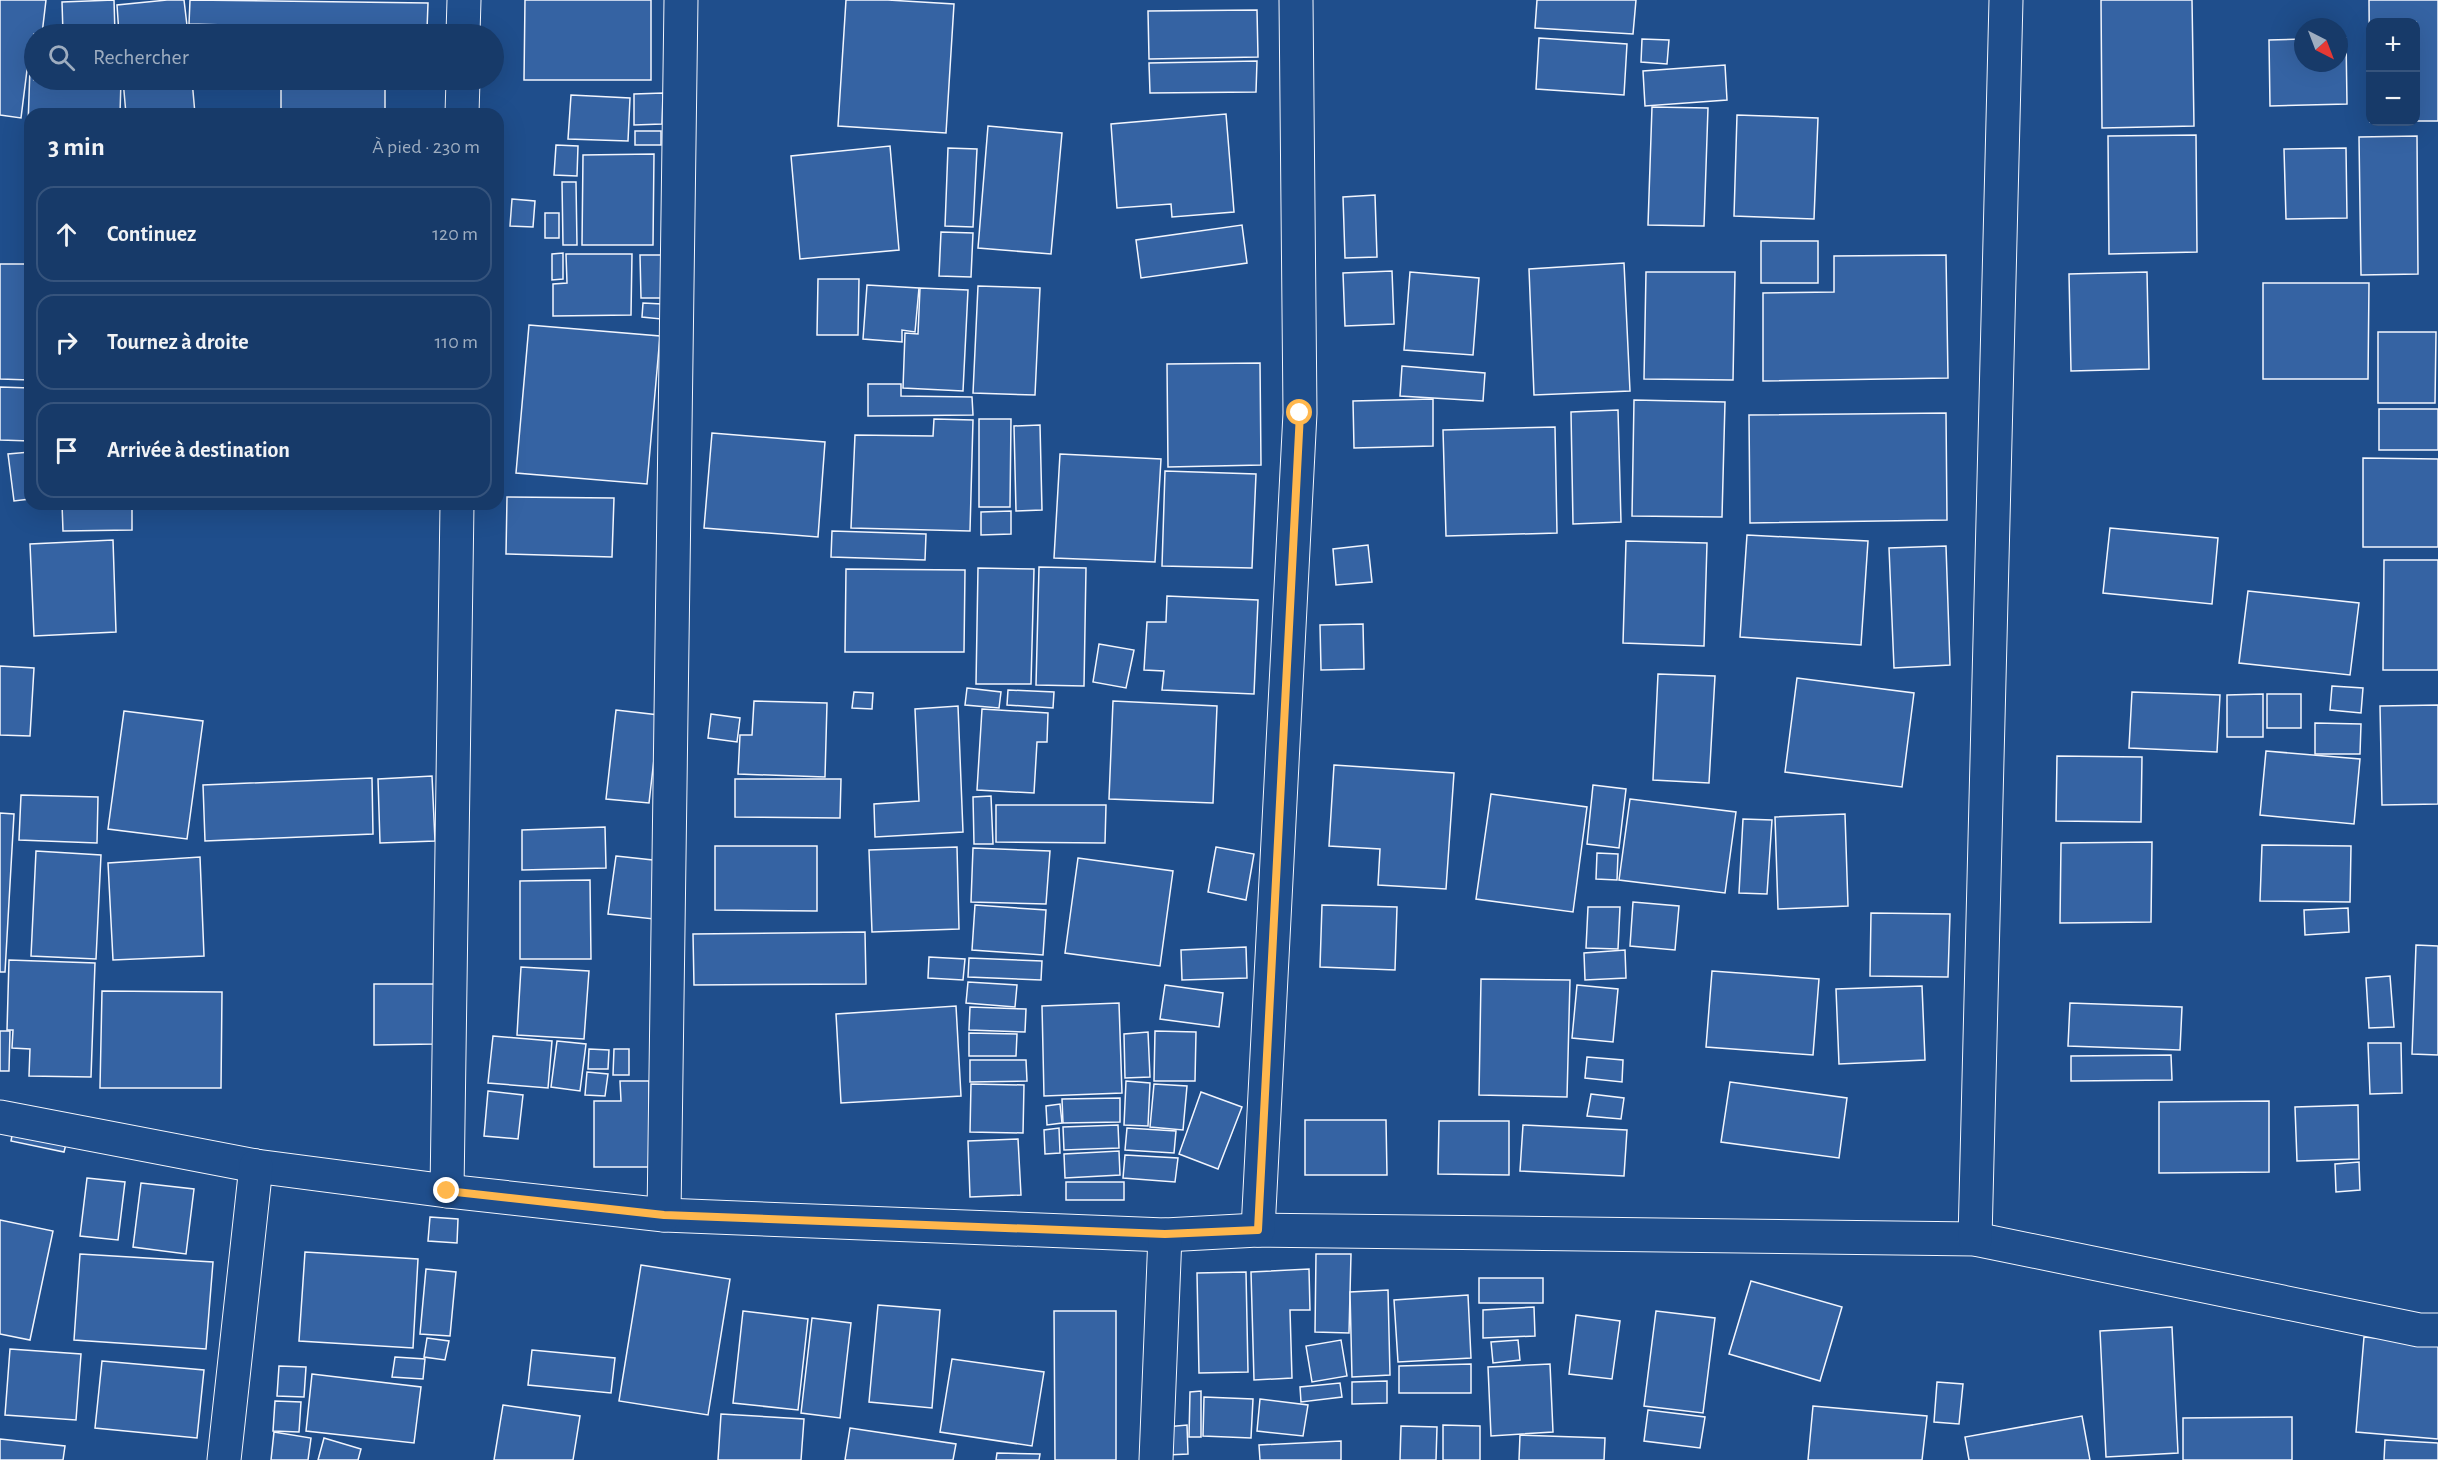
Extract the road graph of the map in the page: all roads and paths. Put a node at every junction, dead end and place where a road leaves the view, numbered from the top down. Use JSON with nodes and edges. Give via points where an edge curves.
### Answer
{"nodes":[{"id":1,"x":464,"y":0,"type":"edge"},
{"id":2,"x":681,"y":0,"type":"edge"},
{"id":3,"x":1296,"y":0,"type":"edge"},
{"id":4,"x":2006,"y":0,"type":"edge"},
{"id":5,"x":464,"y":24,"type":"edge"},
{"id":6,"x":463,"y":90,"type":"edge"},
{"id":7,"x":462,"y":108,"type":"edge"},
{"id":8,"x":457,"y":510,"type":"edge"},
{"id":9,"x":0,"y":1117,"type":"edge"},
{"id":10,"x":256,"y":1166,"type":"junction"},
{"id":11,"x":447,"y":1191,"type":"junction"},
{"id":12,"x":664,"y":1215,"type":"junction"},
{"id":13,"x":1258,"y":1230,"type":"junction"},
{"id":14,"x":1165,"y":1234,"type":"junction"},
{"id":15,"x":1975,"y":1239,"type":"junction"},
{"id":16,"x":2438,"y":1330,"type":"edge"},
{"id":17,"x":224,"y":1460,"type":"edge"},
{"id":18,"x":1156,"y":1460,"type":"edge"}],
"edges":[{"from":1,"to":5,"type":"street"},
{"from":2,"to":12,"type":"street"},
{"from":3,"to":13,"type":"street","via":[[1300,413]]},
{"from":4,"to":15,"type":"street"},
{"from":6,"to":7,"type":"street"},
{"from":8,"to":11,"type":"street"},
{"from":9,"to":10,"type":"street"},
{"from":10,"to":11,"type":"street"},
{"from":10,"to":17,"type":"street"},
{"from":11,"to":12,"type":"street"},
{"from":12,"to":14,"type":"street"},
{"from":13,"to":14,"type":"street"},
{"from":13,"to":15,"type":"street"},
{"from":14,"to":18,"type":"street"},
{"from":15,"to":16,"type":"street","via":[[2419,1330]]}]}
